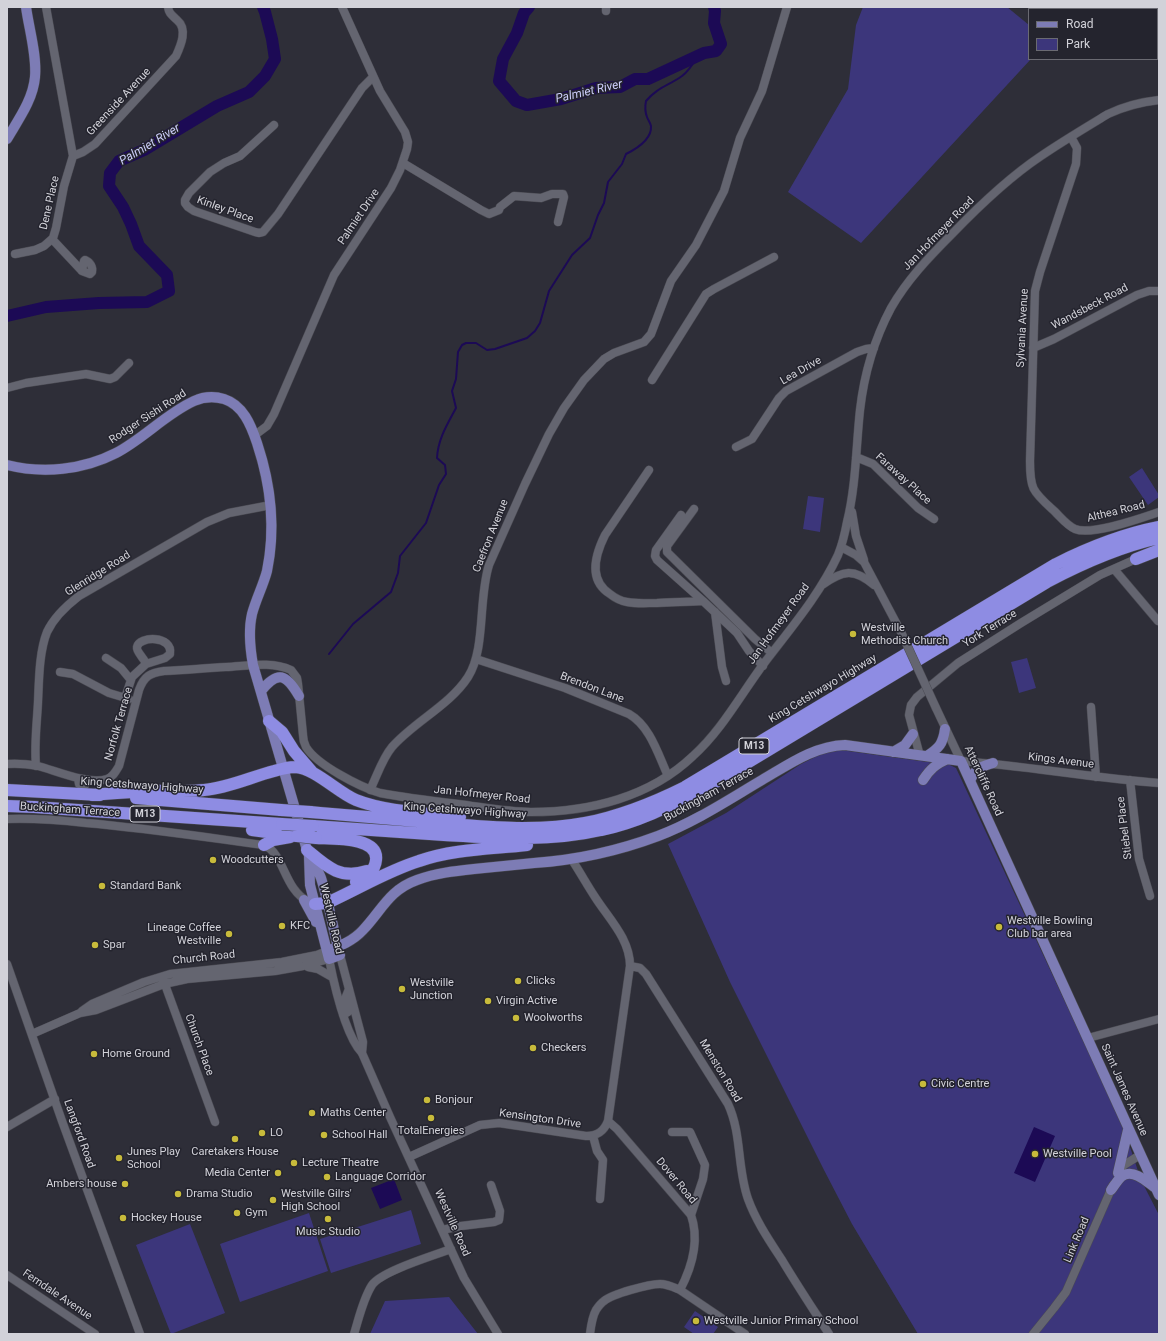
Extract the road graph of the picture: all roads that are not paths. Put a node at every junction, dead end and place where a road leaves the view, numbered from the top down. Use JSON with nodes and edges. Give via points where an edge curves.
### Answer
{"nodes":[{"id":1,"x":26,"y":7,"type":"edge"},
{"id":2,"x":46,"y":7,"type":"edge"},
{"id":3,"x":168,"y":7,"type":"edge"},
{"id":4,"x":342,"y":7,"type":"edge"},
{"id":5,"x":787,"y":7,"type":"edge"},
{"id":6,"x":373,"y":77,"type":"junction"},
{"id":7,"x":1159,"y":100,"type":"edge"},
{"id":8,"x":274,"y":125,"type":"dead end"},
{"id":9,"x":1071,"y":137,"type":"junction"},
{"id":10,"x":7,"y":139,"type":"edge"},
{"id":11,"x":73,"y":156,"type":"junction"},
{"id":12,"x":403,"y":163,"type":"junction"},
{"id":13,"x":558,"y":222,"type":"dead end"},
{"id":14,"x":52,"y":239,"type":"junction"},
{"id":15,"x":15,"y":254,"type":"dead end"},
{"id":16,"x":774,"y":257,"type":"dead end"},
{"id":17,"x":82,"y":271,"type":"dead end"},
{"id":18,"x":1159,"y":291,"type":"edge"},
{"id":19,"x":874,"y":348,"type":"junction"},
{"id":20,"x":1033,"y":348,"type":"junction"},
{"id":21,"x":129,"y":363,"type":"dead end"},
{"id":22,"x":652,"y":380,"type":"dead end"},
{"id":23,"x":7,"y":388,"type":"edge"},
{"id":24,"x":255,"y":435,"type":"junction"},
{"id":25,"x":736,"y":447,"type":"dead end"},
{"id":26,"x":856,"y":457,"type":"junction"},
{"id":27,"x":7,"y":465,"type":"edge"},
{"id":28,"x":649,"y":470,"type":"dead end"},
{"id":29,"x":1031,"y":480,"type":"joint"},
{"id":30,"x":271,"y":505,"type":"junction"},
{"id":31,"x":851,"y":505,"type":"junction"},
{"id":32,"x":694,"y":509,"type":"dead end"},
{"id":33,"x":1159,"y":512,"type":"edge"},
{"id":34,"x":681,"y":515,"type":"dead end"},
{"id":35,"x":934,"y":519,"type":"dead end"},
{"id":36,"x":1159,"y":527,"type":"edge"},
{"id":37,"x":1159,"y":538,"type":"edge"},
{"id":38,"x":841,"y":547,"type":"junction"},
{"id":39,"x":1159,"y":550,"type":"edge"},
{"id":40,"x":1136,"y":559,"type":"joint"},
{"id":41,"x":867,"y":567,"type":"junction"},
{"id":42,"x":1114,"y":569,"type":"junction"},
{"id":43,"x":820,"y":587,"type":"junction"},
{"id":44,"x":878,"y":588,"type":"junction"},
{"id":45,"x":703,"y":602,"type":"junction"},
{"id":46,"x":715,"y":612,"type":"junction"},
{"id":47,"x":1158,"y":621,"type":"edge"},
{"id":48,"x":772,"y":653,"type":"junction"},
{"id":49,"x":106,"y":658,"type":"dead end"},
{"id":50,"x":476,"y":659,"type":"junction"},
{"id":51,"x":146,"y":664,"type":"dead end"},
{"id":52,"x":253,"y":665,"type":"junction"},
{"id":53,"x":762,"y":666,"type":"junction"},
{"id":54,"x":60,"y":672,"type":"dead end"},
{"id":55,"x":130,"y":678,"type":"junction"},
{"id":56,"x":726,"y":681,"type":"dead end"},
{"id":57,"x":261,"y":692,"type":"junction"},
{"id":58,"x":299,"y":696,"type":"junction"},
{"id":59,"x":125,"y":698,"type":"junction"},
{"id":60,"x":136,"y":701,"type":"junction"},
{"id":61,"x":1091,"y":707,"type":"dead end"},
{"id":62,"x":269,"y":721,"type":"junction"},
{"id":63,"x":945,"y":729,"type":"junction"},
{"id":64,"x":913,"y":734,"type":"junction"},
{"id":65,"x":893,"y":752,"type":"junction"},
{"id":66,"x":923,"y":756,"type":"junction"},
{"id":67,"x":948,"y":759,"type":"junction"},
{"id":68,"x":961,"y":761,"type":"junction"},
{"id":69,"x":993,"y":763,"type":"junction"},
{"id":70,"x":7,"y":764,"type":"edge"},
{"id":71,"x":36,"y":766,"type":"junction"},
{"id":72,"x":284,"y":768,"type":"junction"},
{"id":73,"x":313,"y":774,"type":"junction"},
{"id":74,"x":668,"y":776,"type":"junction"},
{"id":75,"x":1096,"y":777,"type":"junction"},
{"id":76,"x":78,"y":778,"type":"junction"},
{"id":77,"x":923,"y":780,"type":"dead end"},
{"id":78,"x":1130,"y":780,"type":"junction"},
{"id":79,"x":970,"y":781,"type":"junction"},
{"id":80,"x":1159,"y":783,"type":"edge"},
{"id":81,"x":85,"y":785,"type":"dead end"},
{"id":82,"x":7,"y":790,"type":"edge"},
{"id":83,"x":370,"y":790,"type":"junction"},
{"id":84,"x":92,"y":795,"type":"junction"},
{"id":85,"x":7,"y":806,"type":"edge"},
{"id":86,"x":613,"y":816,"type":"junction"},
{"id":87,"x":102,"y":818,"type":"junction"},
{"id":88,"x":7,"y":819,"type":"edge"},
{"id":89,"x":314,"y":832,"type":"junction"},
{"id":90,"x":575,"y":835,"type":"junction"},
{"id":91,"x":297,"y":836,"type":"junction"},
{"id":92,"x":264,"y":845,"type":"junction"},
{"id":93,"x":308,"y":853,"type":"junction"},
{"id":94,"x":572,"y":860,"type":"junction"},
{"id":95,"x":374,"y":868,"type":"junction"},
{"id":96,"x":1150,"y":896,"type":"dead end"},
{"id":97,"x":327,"y":900,"type":"junction"},
{"id":98,"x":311,"y":901,"type":"junction"},
{"id":99,"x":339,"y":951,"type":"junction"},
{"id":100,"x":328,"y":956,"type":"junction"},
{"id":101,"x":7,"y":965,"type":"edge"},
{"id":102,"x":303,"y":966,"type":"junction"},
{"id":103,"x":630,"y":966,"type":"junction"},
{"id":104,"x":332,"y":977,"type":"junction"},
{"id":105,"x":163,"y":980,"type":"junction"},
{"id":106,"x":349,"y":989,"type":"junction"},
{"id":107,"x":343,"y":1014,"type":"junction"},
{"id":108,"x":1159,"y":1019,"type":"edge"},
{"id":109,"x":32,"y":1034,"type":"junction"},
{"id":110,"x":1088,"y":1038,"type":"junction"},
{"id":111,"x":362,"y":1053,"type":"junction"},
{"id":112,"x":55,"y":1099,"type":"junction"},
{"id":113,"x":608,"y":1121,"type":"junction"},
{"id":114,"x":215,"y":1122,"type":"dead end"},
{"id":115,"x":7,"y":1127,"type":"edge"},
{"id":116,"x":1128,"y":1130,"type":"junction"},
{"id":117,"x":672,"y":1132,"type":"dead end"},
{"id":118,"x":593,"y":1136,"type":"junction"},
{"id":119,"x":1140,"y":1155,"type":"junction"},
{"id":120,"x":409,"y":1157,"type":"junction"},
{"id":121,"x":1118,"y":1173,"type":"junction"},
{"id":122,"x":491,"y":1185,"type":"dead end"},
{"id":123,"x":1111,"y":1190,"type":"junction"},
{"id":124,"x":1157,"y":1192,"type":"edge"},
{"id":125,"x":600,"y":1199,"type":"dead end"},
{"id":126,"x":691,"y":1215,"type":"junction"},
{"id":127,"x":442,"y":1230,"type":"junction"},
{"id":128,"x":451,"y":1249,"type":"junction"},
{"id":129,"x":7,"y":1275,"type":"edge"},
{"id":130,"x":680,"y":1290,"type":"junction"},
{"id":131,"x":95,"y":1334,"type":"edge"},
{"id":132,"x":140,"y":1334,"type":"edge"},
{"id":133,"x":354,"y":1334,"type":"edge"},
{"id":134,"x":498,"y":1334,"type":"edge"},
{"id":135,"x":590,"y":1334,"type":"edge"},
{"id":136,"x":745,"y":1334,"type":"edge"},
{"id":137,"x":829,"y":1334,"type":"edge"},
{"id":138,"x":1033,"y":1334,"type":"edge"}],
"edges":[{"from":1,"to":10,"type":"main road","via":[[35,78],[31,95]]},
{"from":2,"to":11,"type":"street","name":"Greenside Avenue"},
{"from":3,"to":11,"type":"street","name":"Greenside Avenue","via":[[170,14],[178,20],[182,29],[182,41],[176,56],[95,144]]},
{"from":4,"to":6,"type":"street","name":"Palmiet Drive"},
{"from":5,"to":50,"type":"street","name":"Caefron Avenue","via":[[762,91],[740,138],[724,191],[696,245],[672,281],[651,334],[644,342],[604,358],[592,370],[564,408],[525,484],[486,572]]},
{"from":6,"to":8,"type":"street","name":"Kinley Place","via":[[362,88],[278,214],[263,232],[255,232],[188,207],[185,203],[187,198],[203,179],[217,167],[240,156]]},
{"from":6,"to":12,"type":"street","name":"Palmiet Drive","via":[[407,137]]},
{"from":7,"to":9,"type":"street","name":"Jan Hofmeyer Road","via":[[1120,108]]},
{"from":9,"to":19,"type":"street","name":"Jan Hofmeyer Road","via":[[1004,184],[930,256],[899,294]]},
{"from":9,"to":20,"type":"street","name":"Sylvania Avenue","via":[[1077,148],[1076,164],[1036,284]]},
{"from":11,"to":14,"type":"street","name":"Dene Place"},
{"from":12,"to":13,"type":"street","via":[[489,214],[499,210],[514,196],[541,198],[557,193],[563,194]]},
{"from":12,"to":24,"type":"street","name":"Palmiet Drive","via":[[391,188],[334,275],[274,414],[267,426]]},
{"from":14,"to":15,"type":"street","name":"Dene Place","via":[[35,250]]},
{"from":14,"to":17,"type":"street"},
{"from":16,"to":22,"type":"street","via":[[706,294]]},
{"from":18,"to":20,"type":"street","name":"Wandsbeck Road","via":[[1137,295],[1054,340]]},
{"from":19,"to":25,"type":"street","name":"Lea Drive","via":[[857,352],[786,391],[752,438]]},
{"from":19,"to":26,"type":"street","name":"Jan Hofmeyer Road","via":[[862,398]]},
{"from":20,"to":29,"type":"street","name":"Sylvania Avenue"},
{"from":21,"to":23,"type":"street","via":[[110,379],[86,374]]},
{"from":24,"to":27,"type":"main road","name":"Rodger Sishi Road","via":[[244,414],[232,402],[223,398],[202,398],[185,406],[132,444],[99,461],[57,469],[28,469]]},
{"from":24,"to":30,"type":"main road","name":"Rodger Sishi Road","via":[[264,464]]},
{"from":26,"to":31,"type":"street","name":"Jan Hofmeyer Road"},
{"from":26,"to":35,"type":"street","name":"Faraway Place","via":[[873,464],[918,508]]},
{"from":28,"to":45,"type":"street","via":[[600,546],[595,569],[600,586],[626,602]]},
{"from":29,"to":33,"type":"street","name":"Althea Road","via":[[1038,496],[1077,530],[1094,531]]},
{"from":30,"to":52,"type":"main road","name":"Rodger Sishi Road","via":[[270,556],[250,623]]},
{"from":30,"to":71,"type":"street","name":"Glenridge Road","via":[[229,513],[207,522],[92,588],[64,609],[50,626],[44,645],[35,747]]},
{"from":31,"to":38,"type":"street","name":"Jan Hofmeyer Road"},
{"from":31,"to":41,"type":"street","via":[[856,536]]},
{"from":32,"to":48,"type":"street","via":[[667,546],[667,552]]},
{"from":34,"to":45,"type":"street","via":[[656,550],[655,556]]},
{"from":36,"to":86,"type":"highway","name":"King Cetshwayo Highway","number":"M13","via":[[1094,547],[1056,564],[685,787]]},
{"from":37,"to":90,"type":"highway","number":"M13","via":[[1116,550],[1052,579],[691,795],[623,824]]},
{"from":38,"to":41,"type":"street","name":"Attercliffe Road","via":[[856,555]]},
{"from":38,"to":43,"type":"street","name":"Jan Hofmeyer Road"},
{"from":39,"to":40,"type":"highway"},
{"from":40,"to":42,"type":"street","name":"York Terrace"},
{"from":41,"to":44,"type":"street","name":"Attercliffe Road"},
{"from":42,"to":47,"type":"street"},
{"from":42,"to":64,"type":"street","name":"York Terrace","via":[[1087,582],[969,655],[917,697],[911,705],[909,715]]},
{"from":43,"to":44,"type":"street","via":[[834,577],[852,573],[863,576]]},
{"from":43,"to":48,"type":"street","name":"Jan Hofmeyer Road"},
{"from":44,"to":63,"type":"street","name":"Attercliffe Road","bridge":true},
{"from":45,"to":46,"type":"street"},
{"from":46,"to":53,"type":"street","via":[[740,636]]},
{"from":46,"to":56,"type":"street"},
{"from":48,"to":53,"type":"street","name":"Jan Hofmeyer Road"},
{"from":49,"to":55,"type":"street"},
{"from":50,"to":74,"type":"street","name":"Brendon Lane","via":[[565,688],[636,718],[645,729]]},
{"from":50,"to":83,"type":"street","name":"Caefron Avenue","via":[[461,686],[391,748]]},
{"from":51,"to":55,"type":"street"},
{"from":52,"to":57,"type":"main road","name":"Rodger Sishi Road"},
{"from":52,"to":58,"type":"street","name":"Jan Hofmeyer Road","via":[[279,666],[291,670],[296,678]]},
{"from":52,"to":60,"type":"street","name":"Norfolk Terrace","via":[[151,674],[141,684]]},
{"from":53,"to":74,"type":"street","name":"Jan Hofmeyer Road","via":[[707,742],[683,766]]},
{"from":54,"to":59,"type":"street","via":[[73,674],[109,693]]},
{"from":55,"to":59,"type":"street"},
{"from":57,"to":58,"type":"main road","via":[[269,681],[281,677],[292,684]]},
{"from":57,"to":62,"type":"main road","name":"Rodger Sishi Road"},
{"from":58,"to":83,"type":"street","name":"Jan Hofmeyer Road","via":[[302,735],[307,747],[334,770]]},
{"from":59,"to":60,"type":"street"},
{"from":60,"to":76,"type":"street","name":"Norfolk Terrace","via":[[119,766],[114,774],[103,780]]},
{"from":61,"to":75,"type":"street"},
{"from":62,"to":72,"type":"main road","name":"Rodger Sishi Road"},
{"from":62,"to":73,"type":"highway","via":[[282,732]]},
{"from":63,"to":66,"type":"main road","via":[[944,740],[940,746]]},
{"from":63,"to":68,"type":"street","name":"Attercliffe Road"},
{"from":64,"to":65,"type":"main road","via":[[905,745]]},
{"from":64,"to":66,"type":"street","name":"York Terrace"},
{"from":65,"to":66,"type":"main road","name":"Buckingham Terrace"},
{"from":65,"to":94,"type":"main road","name":"Buckingham Terrace","via":[[845,745],[819,750],[796,760],[672,830],[622,848]]},
{"from":66,"to":67,"type":"main road","name":"Buckingham Terrace"},
{"from":67,"to":68,"type":"main road","name":"Buckingham Terrace"},
{"from":67,"to":77,"type":"main road","via":[[933,767]]},
{"from":68,"to":69,"type":"street","name":"Kings Avenue"},
{"from":68,"to":79,"type":"main road","name":"Attercliffe Road"},
{"from":69,"to":75,"type":"street","name":"Kings Avenue"},
{"from":69,"to":79,"type":"main road","via":[[977,769]]},
{"from":70,"to":71,"type":"street","name":"Norfolk Terrace"},
{"from":71,"to":76,"type":"street","name":"Norfolk Terrace"},
{"from":72,"to":73,"type":"highway","via":[[300,768]]},
{"from":72,"to":84,"type":"highway","via":[[204,790]]},
{"from":72,"to":93,"type":"main road","name":"Westville Road"},
{"from":73,"to":86,"type":"highway","via":[[355,799],[384,807],[518,822]]},
{"from":74,"to":83,"type":"street","name":"Jan Hofmeyer Road","via":[[643,790],[617,800],[586,807],[531,812],[391,796]]},
{"from":75,"to":78,"type":"street","name":"Kings Avenue"},
{"from":76,"to":81,"type":"street","via":[[80,784]]},
{"from":78,"to":80,"type":"street","name":"Kings Avenue"},
{"from":78,"to":96,"type":"street","name":"Stiebel Place","via":[[1139,859]]},
{"from":79,"to":110,"type":"main road","name":"Attercliffe Road"},
{"from":82,"to":84,"type":"highway","name":"King Cetshwayo Highway","number":"M13"},
{"from":84,"to":86,"type":"highway","name":"King Cetshwayo Highway","number":"M13","bridge":true,"via":[[518,828],[563,826]]},
{"from":85,"to":87,"type":"highway","number":"M13"},
{"from":87,"to":88,"type":"street","name":"Buckingham Terrace"},
{"from":87,"to":89,"type":"highway","number":"M13","bridge":true,"via":[[282,824]]},
{"from":87,"to":91,"type":"highway","via":[[276,832]]},
{"from":87,"to":92,"type":"street","name":"Buckingham Terrace","via":[[158,830]]},
{"from":89,"to":90,"type":"highway","number":"M13","via":[[514,839]]},
{"from":89,"to":91,"type":"highway","bridge":true},
{"from":89,"to":95,"type":"highway","via":[[363,842],[374,851]]},
{"from":90,"to":97,"type":"highway","via":[[535,845],[432,857],[404,866]]},
{"from":91,"to":92,"type":"highway","via":[[273,840]]},
{"from":92,"to":98,"type":"street","via":[[275,852],[292,886]]},
{"from":93,"to":95,"type":"highway","via":[[342,873],[359,873]]},
{"from":93,"to":97,"type":"main road","name":"Westville Road","via":[[317,868]]},
{"from":93,"to":98,"type":"main road","name":"Westville Road"},
{"from":94,"to":99,"type":"main road","name":"Buckingham Terrace","via":[[453,871],[417,880],[397,891],[386,901],[363,931]]},
{"from":94,"to":103,"type":"street","via":[[626,944]]},
{"from":95,"to":97,"type":"highway"},
{"from":97,"to":98,"type":"highway"},
{"from":97,"to":99,"type":"main road","name":"Westville Road"},
{"from":98,"to":100,"type":"main road","name":"Westville Road"},
{"from":99,"to":100,"type":"main road","name":"Church Road"},
{"from":99,"to":106,"type":"street","name":"Westville Road"},
{"from":100,"to":102,"type":"street","name":"Church Road"},
{"from":100,"to":104,"type":"street","name":"Westville Road"},
{"from":100,"to":105,"type":"street","name":"Church Road","via":[[317,955],[282,962],[178,973]]},
{"from":101,"to":109,"type":"street","name":"Langford Road"},
{"from":102,"to":104,"type":"street","via":[[315,968]]},
{"from":102,"to":105,"type":"street","name":"Church Road"},
{"from":103,"to":113,"type":"street"},
{"from":103,"to":137,"type":"street","name":"Menston Road","via":[[640,968],[646,974],[728,1104],[734,1117],[741,1174],[748,1199],[761,1228]]},
{"from":104,"to":107,"type":"street","name":"Westville Road"},
{"from":105,"to":109,"type":"street","name":"Church Road","via":[[144,982]]},
{"from":105,"to":114,"type":"street","name":"Church Place"},
{"from":106,"to":107,"type":"street","via":[[345,999],[348,1012]]},
{"from":106,"to":111,"type":"street","name":"Westville Road","via":[[363,1042]]},
{"from":107,"to":111,"type":"street","name":"Westville Road","via":[[356,1047]]},
{"from":108,"to":110,"type":"street"},
{"from":109,"to":112,"type":"street","name":"Langford Road"},
{"from":110,"to":116,"type":"main road","name":"Saint James Avenue"},
{"from":111,"to":120,"type":"street","name":"Westville Road"},
{"from":112,"to":115,"type":"street"},
{"from":112,"to":132,"type":"street","name":"Langford Road"},
{"from":113,"to":118,"type":"street","name":"Kensington Drive","via":[[602,1132]]},
{"from":113,"to":126,"type":"street","name":"Dover Road","via":[[617,1128]]},
{"from":116,"to":119,"type":"main road","name":"Saint James Avenue"},
{"from":116,"to":121,"type":"main road"},
{"from":117,"to":126,"type":"street","via":[[690,1132],[705,1165]]},
{"from":118,"to":120,"type":"street","name":"Kensington Drive","via":[[499,1123],[486,1124]]},
{"from":118,"to":125,"type":"street","via":[[597,1151],[603,1160]]},
{"from":119,"to":121,"type":"street","name":"Link Road","via":[[1124,1165]]},
{"from":119,"to":124,"type":"main road","name":"Saint James Avenue"},
{"from":120,"to":127,"type":"street","name":"Westville Road"},
{"from":121,"to":123,"type":"street","name":"Link Road"},
{"from":122,"to":127,"type":"street","via":[[500,1211],[499,1220]]},
{"from":123,"to":124,"type":"main road","via":[[1120,1178],[1128,1174],[1138,1176]]},
{"from":123,"to":138,"type":"street","name":"Link Road","via":[[1066,1292]]},
{"from":126,"to":130,"type":"street","name":"Dover Road","via":[[695,1232],[694,1249],[690,1269]]},
{"from":127,"to":128,"type":"street","name":"Westville Road"},
{"from":128,"to":133,"type":"street","via":[[384,1275],[373,1284]]},
{"from":128,"to":134,"type":"street","name":"Westville Road","via":[[464,1278]]},
{"from":129,"to":131,"type":"street","name":"Ferndale Avenue"},
{"from":130,"to":135,"type":"street","via":[[660,1284],[613,1296],[596,1310]]},
{"from":130,"to":136,"type":"street"}]}
